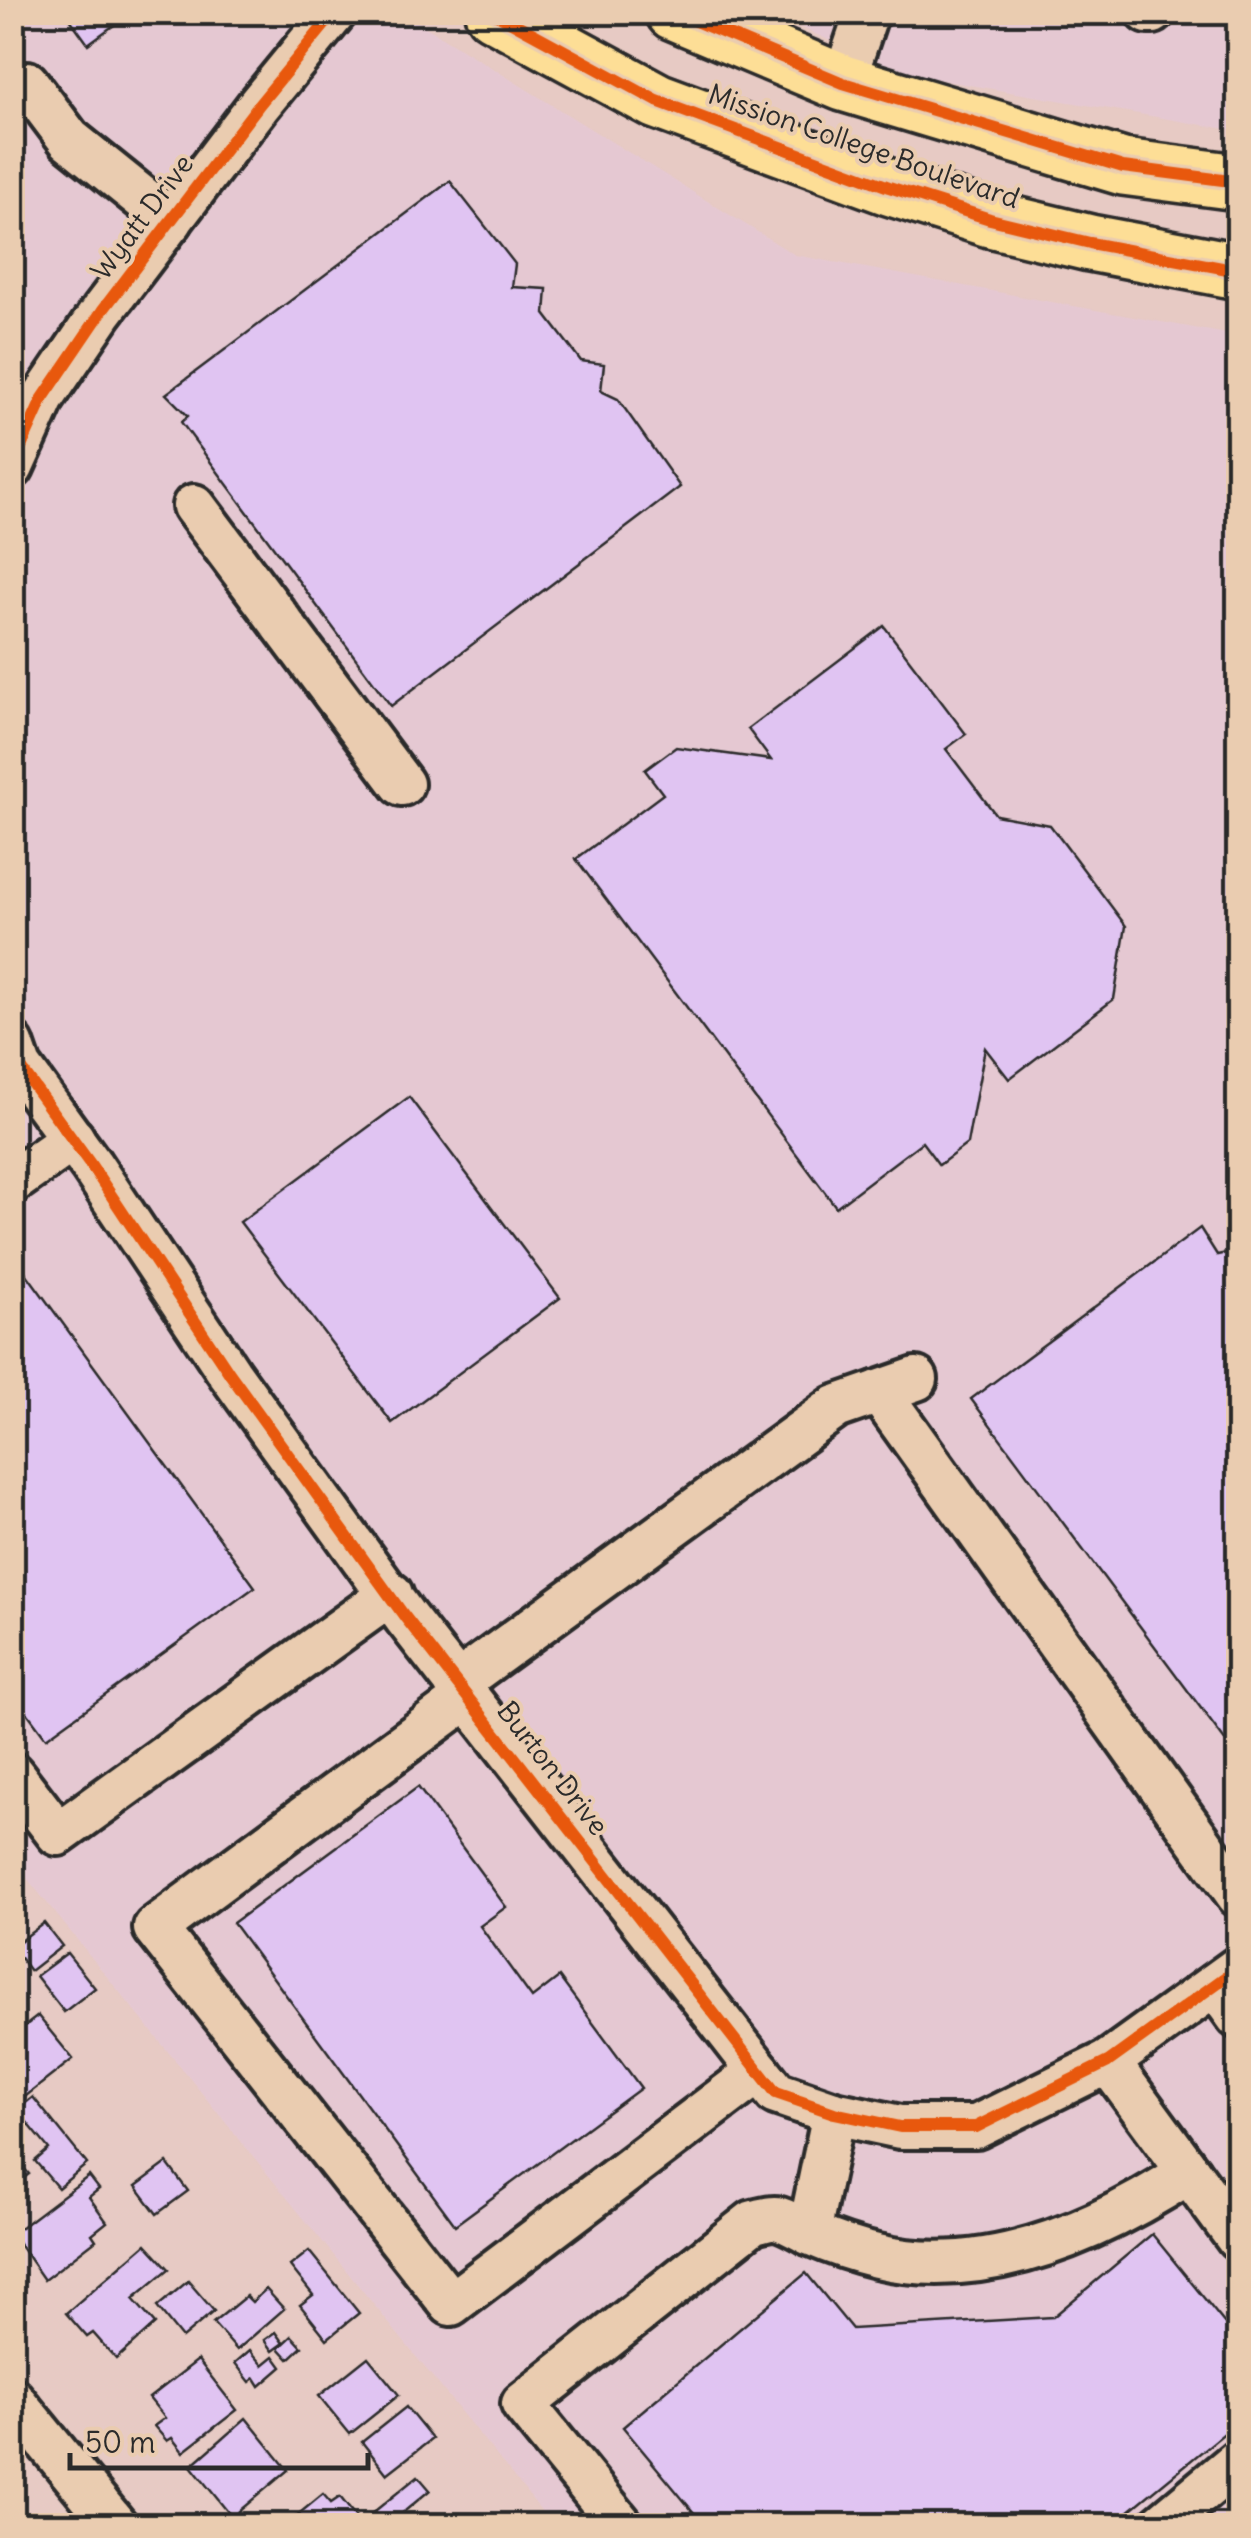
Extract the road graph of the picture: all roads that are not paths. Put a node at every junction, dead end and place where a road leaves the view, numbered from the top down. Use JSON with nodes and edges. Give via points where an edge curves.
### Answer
{"nodes":[{"id":1,"x":334,"y":12,"type":"edge"},
{"id":2,"x":493,"y":12,"type":"edge"},
{"id":3,"x":674,"y":12,"type":"edge"},
{"id":4,"x":866,"y":12,"type":"edge"},
{"id":5,"x":17,"y":80,"type":"edge"},
{"id":6,"x":843,"y":83,"type":"junction"},
{"id":7,"x":1238,"y":182,"type":"edge"},
{"id":8,"x":171,"y":221,"type":"junction"},
{"id":9,"x":1238,"y":270,"type":"edge"},
{"id":10,"x":12,"y":467,"type":"edge"},
{"id":11,"x":194,"y":506,"type":"dead end"},
{"id":12,"x":402,"y":784,"type":"dead end"},
{"id":13,"x":12,"y":1044,"type":"edge"},
{"id":14,"x":73,"y":1139,"type":"junction"},
{"id":15,"x":12,"y":1182,"type":"edge"},
{"id":16,"x":391,"y":1594,"type":"junction"},
{"id":17,"x":461,"y":1691,"type":"junction"},
{"id":18,"x":12,"y":1774,"type":"edge"},
{"id":19,"x":1238,"y":1895,"type":"edge"},
{"id":20,"x":1231,"y":1990,"type":"edge"},
{"id":21,"x":1108,"y":2062,"type":"junction"},
{"id":22,"x":759,"y":2071,"type":"junction"},
{"id":23,"x":834,"y":2113,"type":"junction"},
{"id":24,"x":1189,"y":2172,"type":"junction"},
{"id":25,"x":809,"y":2233,"type":"junction"},
{"id":26,"x":1238,"y":2239,"type":"edge"},
{"id":27,"x":15,"y":2407,"type":"edge"},
{"id":28,"x":1238,"y":2461,"type":"edge"},
{"id":29,"x":116,"y":2526,"type":"edge"},
{"id":30,"x":622,"y":2526,"type":"edge"},
{"id":31,"x":1160,"y":2526,"type":"edge"}],
"edges":[{"from":1,"to":8,"type":"street","name":"Wyatt Drive"},
{"from":2,"to":9,"type":"main road","name":"Mission College Boulevard","via":[[657,102],[889,187],[990,220]]},
{"from":3,"to":6,"type":"main road","name":"Mission College Boulevard"},
{"from":4,"to":6,"type":"street"},
{"from":5,"to":8,"type":"street","via":[[69,139]]},
{"from":6,"to":7,"type":"main road","name":"Mission College Boulevard","via":[[1122,167]]},
{"from":8,"to":10,"type":"street","name":"Wyatt Drive","via":[[43,398]]},
{"from":11,"to":12,"type":"street"},
{"from":13,"to":14,"type":"street","name":"Burton Drive","via":[[20,1067]]},
{"from":14,"to":15,"type":"street"},
{"from":14,"to":16,"type":"street","name":"Burton Drive","via":[[230,1374]]},
{"from":16,"to":17,"type":"street","name":"Burton Drive"},
{"from":16,"to":18,"type":"street","via":[[58,1834]]},
{"from":17,"to":19,"type":"street","via":[[836,1407],[898,1386]]},
{"from":17,"to":22,"type":"street","name":"Burton Drive"},
{"from":17,"to":22,"type":"street","via":[[155,1928],[452,2304]]},
{"from":20,"to":21,"type":"street","name":"Burton Drive"},
{"from":21,"to":23,"type":"street","name":"Burton Drive","via":[[976,2128],[900,2127]]},
{"from":21,"to":24,"type":"street"},
{"from":22,"to":23,"type":"street","name":"Burton Drive","via":[[776,2093]]},
{"from":23,"to":25,"type":"street"},
{"from":24,"to":25,"type":"street","via":[[1072,2235],[974,2262],[878,2256]]},
{"from":24,"to":26,"type":"street"},
{"from":25,"to":30,"type":"street","via":[[774,2217],[754,2222],[523,2404]]},
{"from":27,"to":29,"type":"street"},
{"from":28,"to":31,"type":"street"}]}
